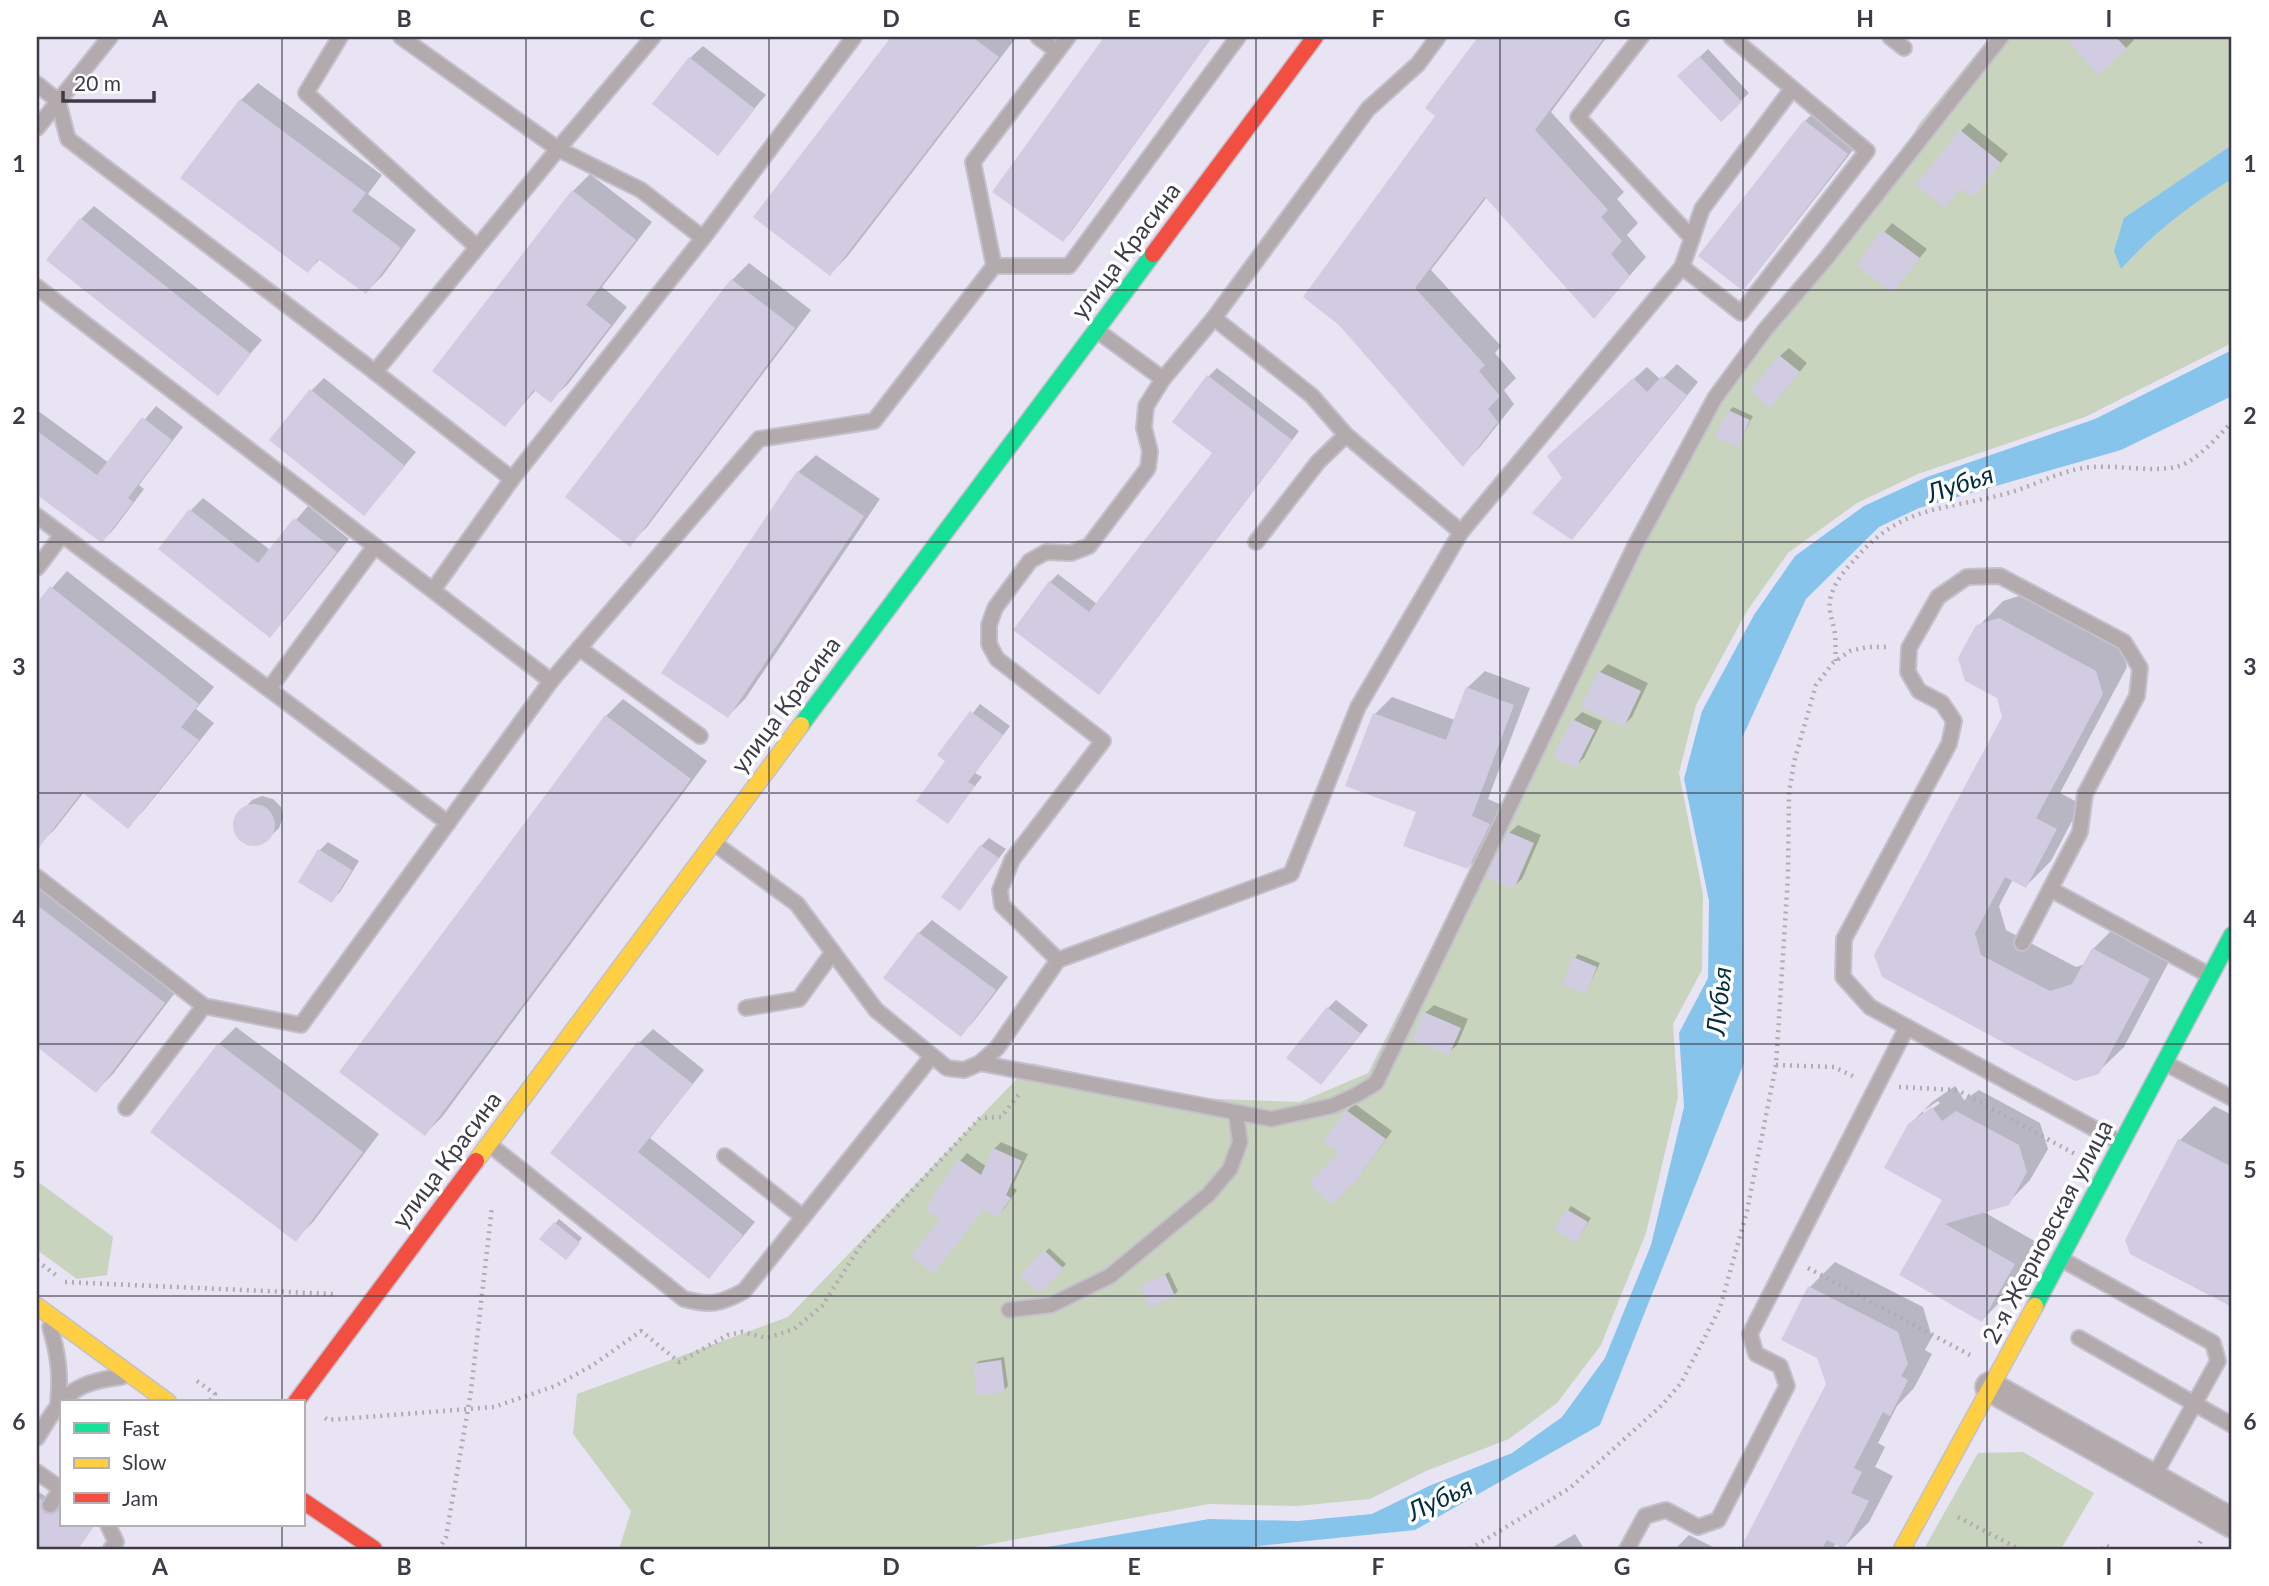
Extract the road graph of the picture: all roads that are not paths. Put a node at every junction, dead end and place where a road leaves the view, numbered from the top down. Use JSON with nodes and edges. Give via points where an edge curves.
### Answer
{"nodes":[{"id":1,"x":110,"y":37,"type":"edge"},
{"id":2,"x":340,"y":37,"type":"edge"},
{"id":3,"x":403,"y":37,"type":"edge"},
{"id":4,"x":653,"y":37,"type":"edge"},
{"id":5,"x":854,"y":37,"type":"edge"},
{"id":6,"x":1038,"y":37,"type":"edge"},
{"id":7,"x":1068,"y":37,"type":"edge"},
{"id":8,"x":1238,"y":37,"type":"edge"},
{"id":9,"x":1315,"y":37,"type":"edge"},
{"id":10,"x":1438,"y":37,"type":"edge"},
{"id":11,"x":1641,"y":37,"type":"edge"},
{"id":12,"x":1731,"y":37,"type":"edge"},
{"id":13,"x":1890,"y":37,"type":"edge"},
{"id":14,"x":2001,"y":37,"type":"edge"},
{"id":15,"x":1904,"y":48,"type":"dead end"},
{"id":16,"x":1057,"y":51,"type":"junction"},
{"id":17,"x":37,"y":84,"type":"edge"},
{"id":18,"x":1792,"y":89,"type":"junction"},
{"id":19,"x":58,"y":101,"type":"junction"},
{"id":20,"x":37,"y":128,"type":"edge"},
{"id":21,"x":558,"y":149,"type":"junction"},
{"id":22,"x":703,"y":238,"type":"junction"},
{"id":23,"x":1692,"y":238,"type":"junction"},
{"id":24,"x":477,"y":247,"type":"junction"},
{"id":25,"x":994,"y":266,"type":"junction"},
{"id":26,"x":1682,"y":267,"type":"junction"},
{"id":27,"x":37,"y":288,"type":"edge"},
{"id":28,"x":1213,"y":318,"type":"junction"},
{"id":29,"x":1096,"y":329,"type":"junction"},
{"id":30,"x":375,"y":372,"type":"junction"},
{"id":31,"x":1163,"y":379,"type":"junction"},
{"id":32,"x":1346,"y":435,"type":"junction"},
{"id":33,"x":512,"y":479,"type":"junction"},
{"id":34,"x":37,"y":516,"type":"edge"},
{"id":35,"x":1461,"y":532,"type":"junction"},
{"id":36,"x":62,"y":535,"type":"junction"},
{"id":37,"x":1255,"y":542,"type":"dead end"},
{"id":38,"x":376,"y":546,"type":"junction"},
{"id":39,"x":37,"y":568,"type":"edge"},
{"id":40,"x":433,"y":590,"type":"junction"},
{"id":41,"x":579,"y":648,"type":"junction"},
{"id":42,"x":551,"y":681,"type":"junction"},
{"id":43,"x":269,"y":689,"type":"junction"},
{"id":44,"x":700,"y":736,"type":"dead end"},
{"id":45,"x":448,"y":823,"type":"junction"},
{"id":46,"x":712,"y":842,"type":"junction"},
{"id":47,"x":37,"y":877,"type":"edge"},
{"id":48,"x":2050,"y":889,"type":"junction"},
{"id":49,"x":2232,"y":935,"type":"edge"},
{"id":50,"x":2022,"y":943,"type":"dead end"},
{"id":51,"x":833,"y":952,"type":"junction"},
{"id":52,"x":1058,"y":960,"type":"junction"},
{"id":53,"x":2210,"y":976,"type":"junction"},
{"id":54,"x":204,"y":1006,"type":"junction"},
{"id":55,"x":746,"y":1008,"type":"dead end"},
{"id":56,"x":1907,"y":1027,"type":"junction"},
{"id":57,"x":932,"y":1056,"type":"junction"},
{"id":58,"x":2164,"y":1062,"type":"junction"},
{"id":59,"x":980,"y":1063,"type":"junction"},
{"id":60,"x":2232,"y":1098,"type":"edge"},
{"id":61,"x":126,"y":1108,"type":"dead end"},
{"id":62,"x":1236,"y":1114,"type":"junction"},
{"id":63,"x":488,"y":1144,"type":"junction"},
{"id":64,"x":2121,"y":1144,"type":"junction"},
{"id":65,"x":725,"y":1156,"type":"dead end"},
{"id":66,"x":803,"y":1217,"type":"junction"},
{"id":67,"x":2060,"y":1259,"type":"junction"},
{"id":68,"x":41,"y":1309,"type":"edge"},
{"id":69,"x":1009,"y":1310,"type":"dead end"},
{"id":70,"x":2079,"y":1338,"type":"dead end"},
{"id":71,"x":132,"y":1376,"type":"junction"},
{"id":72,"x":1990,"y":1387,"type":"junction"},
{"id":73,"x":61,"y":1400,"type":"edge"},
{"id":74,"x":165,"y":1400,"type":"edge"},
{"id":75,"x":297,"y":1400,"type":"edge"},
{"id":76,"x":58,"y":1402,"type":"joint"},
{"id":77,"x":2194,"y":1404,"type":"junction"},
{"id":78,"x":2232,"y":1425,"type":"edge"},
{"id":79,"x":37,"y":1438,"type":"edge"},
{"id":80,"x":37,"y":1472,"type":"edge"},
{"id":81,"x":2153,"y":1478,"type":"junction"},
{"id":82,"x":60,"y":1488,"type":"edge"},
{"id":83,"x":60,"y":1490,"type":"edge"},
{"id":84,"x":304,"y":1502,"type":"edge"},
{"id":85,"x":50,"y":1505,"type":"dead end"},
{"id":86,"x":2232,"y":1523,"type":"edge"},
{"id":87,"x":108,"y":1526,"type":"edge"},
{"id":88,"x":111,"y":1549,"type":"edge"},
{"id":89,"x":374,"y":1549,"type":"edge"},
{"id":90,"x":1627,"y":1549,"type":"edge"},
{"id":91,"x":1902,"y":1549,"type":"edge"}],
"edges":[{"from":1,"to":19,"type":"lane"},
{"from":2,"to":24,"type":"lane","via":[[306,93]]},
{"from":3,"to":21,"type":"lane"},
{"from":4,"to":21,"type":"lane"},
{"from":5,"to":22,"type":"lane"},
{"from":6,"to":16,"type":"lane"},
{"from":7,"to":16,"type":"lane"},
{"from":8,"to":25,"type":"lane","via":[[1069,266]]},
{"from":9,"to":29,"type":"main road","name":"улица Красина"},
{"from":10,"to":28,"type":"lane","via":[[1418,64],[1368,109]]},
{"from":11,"to":23,"type":"lane","via":[[1578,117]]},
{"from":12,"to":18,"type":"lane"},
{"from":13,"to":15,"type":"lane"},
{"from":14,"to":62,"type":"lane","via":[[1715,398],[1636,544],[1376,1083],[1332,1106],[1307,1113],[1271,1119]]},
{"from":16,"to":25,"type":"lane","via":[[973,162]]},
{"from":17,"to":19,"type":"lane"},
{"from":18,"to":23,"type":"lane","via":[[1702,209]]},
{"from":18,"to":26,"type":"lane","via":[[1867,151],[1741,313]]},
{"from":19,"to":20,"type":"lane"},
{"from":19,"to":30,"type":"lane","via":[[68,139]]},
{"from":21,"to":22,"type":"lane","via":[[641,190]]},
{"from":21,"to":24,"type":"lane"},
{"from":22,"to":33,"type":"lane"},
{"from":23,"to":26,"type":"lane"},
{"from":24,"to":30,"type":"lane"},
{"from":25,"to":41,"type":"lane","via":[[874,421],[759,439]]},
{"from":26,"to":35,"type":"lane"},
{"from":27,"to":38,"type":"lane"},
{"from":28,"to":31,"type":"lane"},
{"from":28,"to":32,"type":"lane","via":[[1312,396]]},
{"from":29,"to":31,"type":"lane"},
{"from":29,"to":46,"type":"main road","name":"улица Красина"},
{"from":30,"to":33,"type":"lane"},
{"from":31,"to":52,"type":"lane","via":[[1146,406],[1148,468],[1089,546],[1072,553],[1046,552],[1030,561],[995,608],[989,625],[989,644],[997,659],[1104,741],[1012,860],[1000,890],[1002,905]]},
{"from":32,"to":35,"type":"lane"},
{"from":32,"to":37,"type":"lane","via":[[1318,462]]},
{"from":33,"to":40,"type":"lane"},
{"from":34,"to":36,"type":"lane"},
{"from":35,"to":52,"type":"lane","via":[[1359,707],[1291,874]]},
{"from":36,"to":39,"type":"lane"},
{"from":36,"to":43,"type":"lane"},
{"from":38,"to":40,"type":"lane"},
{"from":38,"to":43,"type":"lane"},
{"from":40,"to":42,"type":"lane"},
{"from":41,"to":42,"type":"lane"},
{"from":41,"to":44,"type":"lane"},
{"from":42,"to":45,"type":"lane"},
{"from":43,"to":45,"type":"lane"},
{"from":45,"to":54,"type":"lane","via":[[301,1025]]},
{"from":46,"to":51,"type":"lane","via":[[797,904]]},
{"from":46,"to":63,"type":"main road","name":"улица Красина"},
{"from":47,"to":54,"type":"lane"},
{"from":48,"to":50,"type":"lane"},
{"from":48,"to":53,"type":"lane"},
{"from":48,"to":56,"type":"lane","via":[[2080,832],[2085,794],[2137,696],[2140,668],[2124,642],[2000,576],[1967,577],[1938,597],[1909,648],[1908,672],[1919,691],[1942,703],[1954,721],[1949,744],[1844,939],[1843,977],[1870,1007]]},
{"from":49,"to":53,"type":"main road","name":"2-я Жерновская улица"},
{"from":51,"to":55,"type":"lane","via":[[799,999]]},
{"from":51,"to":57,"type":"lane","via":[[876,1010]]},
{"from":52,"to":59,"type":"lane","via":[[998,1048]]},
{"from":53,"to":58,"type":"main road","name":"2-я Жерновская улица"},
{"from":54,"to":61,"type":"lane"},
{"from":56,"to":64,"type":"lane"},
{"from":56,"to":90,"type":"lane","via":[[1750,1334],[1756,1354],[1780,1366],[1787,1386],[1718,1520],[1698,1527],[1666,1510],[1645,1516]]},
{"from":57,"to":59,"type":"lane","via":[[947,1068],[964,1070]]},
{"from":57,"to":66,"type":"lane"},
{"from":58,"to":60,"type":"lane"},
{"from":58,"to":64,"type":"main road","name":"2-я Жерновская улица"},
{"from":59,"to":62,"type":"lane"},
{"from":62,"to":69,"type":"lane","via":[[1240,1142],[1230,1169],[1208,1195],[1111,1276],[1051,1305]]},
{"from":63,"to":66,"type":"lane","via":[[684,1299],[704,1304],[723,1302],[744,1291]]},
{"from":63,"to":75,"type":"main road","name":"улица Красина"},
{"from":64,"to":67,"type":"main road","name":"2-я Жерновская улица"},
{"from":65,"to":66,"type":"lane"},
{"from":67,"to":72,"type":"main road","name":"2-я Жерновская улица"},
{"from":67,"to":77,"type":"lane","via":[[2213,1343],[2218,1361]]},
{"from":68,"to":71,"type":"main road"},
{"from":68,"to":76,"type":"lane","via":[[58,1358]]},
{"from":70,"to":77,"type":"lane"},
{"from":71,"to":73,"type":"lane","via":[[91,1382]]},
{"from":71,"to":74,"type":"main road"},
{"from":72,"to":81,"type":"street"},
{"from":72,"to":91,"type":"main road","name":"2-я Жерновская улица"},
{"from":76,"to":79,"type":"lane"},
{"from":77,"to":78,"type":"lane"},
{"from":77,"to":81,"type":"lane"},
{"from":80,"to":82,"type":"lane"},
{"from":81,"to":86,"type":"street"},
{"from":83,"to":85,"type":"lane"},
{"from":84,"to":89,"type":"main road"},
{"from":87,"to":88,"type":"lane","via":[[116,1542]]}]}
